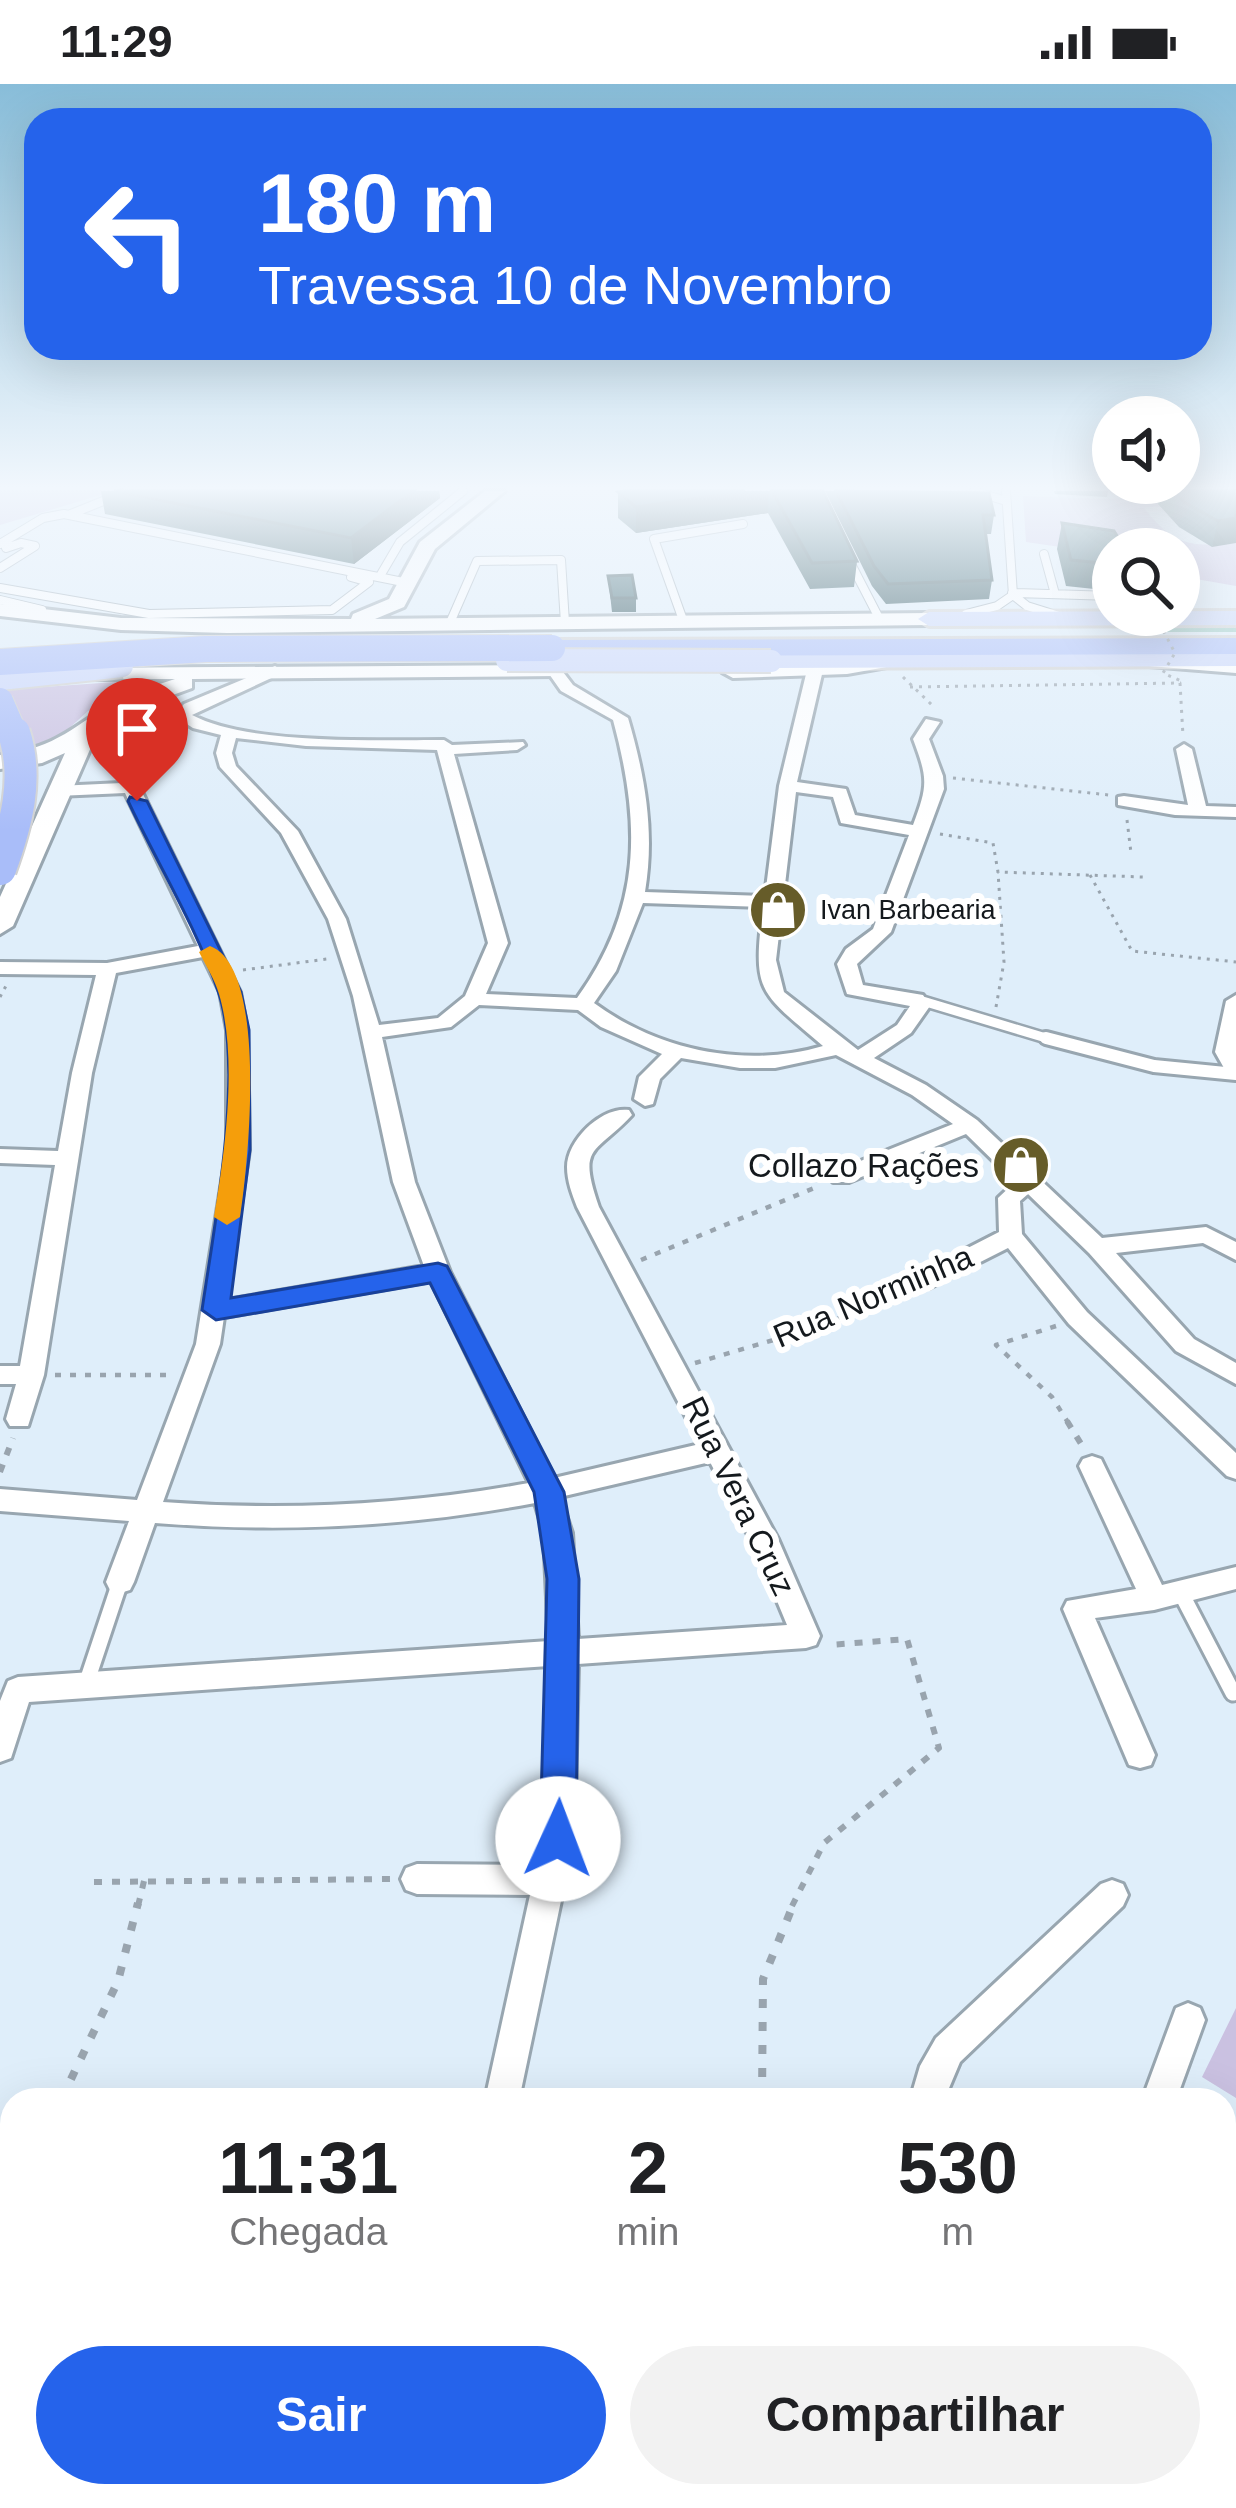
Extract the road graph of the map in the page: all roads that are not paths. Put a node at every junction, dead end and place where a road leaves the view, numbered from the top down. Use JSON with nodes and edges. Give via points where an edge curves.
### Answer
{"nodes":[{"id":1,"x":16,"y":604,"type":"edge"},
{"id":2,"x":109,"y":604,"type":"edge"},
{"id":3,"x":340,"y":604,"type":"edge"},
{"id":4,"x":383,"y":604,"type":"edge"},
{"id":5,"x":406,"y":604,"type":"edge"},
{"id":6,"x":458,"y":604,"type":"edge"},
{"id":7,"x":558,"y":604,"type":"edge"},
{"id":8,"x":677,"y":604,"type":"edge"},
{"id":9,"x":872,"y":604,"type":"edge"},
{"id":10,"x":1000,"y":604,"type":"edge"},
{"id":11,"x":1028,"y":604,"type":"edge"},
{"id":12,"x":0,"y":610,"type":"edge"},
{"id":13,"x":879,"y":618,"type":"junction"},
{"id":14,"x":1072,"y":618,"type":"junction"},
{"id":15,"x":1236,"y":618,"type":"edge"},
{"id":16,"x":933,"y":619,"type":"junction"},
{"id":17,"x":683,"y":620,"type":"junction"},
{"id":18,"x":84,"y":621,"type":"junction"},
{"id":19,"x":449,"y":625,"type":"junction"},
{"id":20,"x":388,"y":626,"type":"junction"},
{"id":21,"x":226,"y":627,"type":"junction"},
{"id":22,"x":1236,"y":641,"type":"edge"},
{"id":23,"x":556,"y":644,"type":"junction"},
{"id":24,"x":766,"y":645,"type":"junction"},
{"id":25,"x":0,"y":650,"type":"edge"},
{"id":26,"x":1236,"y":664,"type":"edge"},
{"id":27,"x":0,"y":665,"type":"edge"},
{"id":28,"x":897,"y":666,"type":"junction"},
{"id":29,"x":815,"y":670,"type":"junction"},
{"id":30,"x":241,"y":671,"type":"junction"},
{"id":31,"x":275,"y":671,"type":"junction"},
{"id":32,"x":383,"y":671,"type":"junction"},
{"id":33,"x":0,"y":679,"type":"edge"},
{"id":34,"x":0,"y":701,"type":"edge"},
{"id":35,"x":932,"y":722,"type":"road end"},
{"id":36,"x":230,"y":732,"type":"junction"},
{"id":37,"x":85,"y":735,"type":"junction"},
{"id":38,"x":517,"y":745,"type":"dead end"},
{"id":39,"x":1184,"y":749,"type":"road end"},
{"id":40,"x":127,"y":750,"type":"dead end"},
{"id":41,"x":446,"y":750,"type":"junction"},
{"id":42,"x":0,"y":762,"type":"edge"},
{"id":43,"x":0,"y":779,"type":"edge"},
{"id":44,"x":788,"y":786,"type":"junction"},
{"id":45,"x":131,"y":788,"type":"junction"},
{"id":46,"x":57,"y":791,"type":"junction"},
{"id":47,"x":1124,"y":801,"type":"road end"},
{"id":48,"x":1198,"y":810,"type":"junction"},
{"id":49,"x":1236,"y":812,"type":"edge"},
{"id":50,"x":918,"y":831,"type":"junction"},
{"id":51,"x":0,"y":869,"type":"edge"},
{"id":52,"x":639,"y":897,"type":"junction"},
{"id":53,"x":775,"y":902,"type":"junction"},
{"id":54,"x":0,"y":926,"type":"edge"},
{"id":55,"x":209,"y":950,"type":"junction"},
{"id":56,"x":0,"y":968,"type":"edge"},
{"id":57,"x":107,"y":969,"type":"junction"},
{"id":58,"x":474,"y":999,"type":"junction"},
{"id":59,"x":916,"y":999,"type":"junction"},
{"id":60,"x":583,"y":1004,"type":"junction"},
{"id":61,"x":1236,"y":1005,"type":"edge"},
{"id":62,"x":369,"y":1032,"type":"junction"},
{"id":63,"x":679,"y":1049,"type":"junction"},
{"id":64,"x":848,"y":1053,"type":"junction"},
{"id":65,"x":1236,"y":1073,"type":"edge"},
{"id":66,"x":645,"y":1099,"type":"dead end"},
{"id":67,"x":621,"y":1115,"type":"dead end"},
{"id":68,"x":969,"y":1125,"type":"junction"},
{"id":69,"x":0,"y":1156,"type":"edge"},
{"id":70,"x":66,"y":1158,"type":"junction"},
{"id":71,"x":841,"y":1177,"type":"road end"},
{"id":72,"x":1027,"y":1184,"type":"junction"},
{"id":73,"x":1011,"y":1236,"type":"junction"},
{"id":74,"x":1097,"y":1247,"type":"junction"},
{"id":75,"x":1236,"y":1252,"type":"edge"},
{"id":76,"x":438,"y":1273,"type":"junction"},
{"id":77,"x":921,"y":1282,"type":"road end"},
{"id":78,"x":216,"y":1310,"type":"junction"},
{"id":79,"x":0,"y":1375,"type":"edge"},
{"id":80,"x":31,"y":1375,"type":"junction"},
{"id":81,"x":1236,"y":1375,"type":"edge"},
{"id":82,"x":19,"y":1419,"type":"road end"},
{"id":83,"x":717,"y":1450,"type":"junction"},
{"id":84,"x":1092,"y":1466,"type":"road end"},
{"id":85,"x":1236,"y":1469,"type":"edge"},
{"id":86,"x":549,"y":1492,"type":"junction"},
{"id":87,"x":0,"y":1500,"type":"edge"},
{"id":88,"x":147,"y":1513,"type":"junction"},
{"id":89,"x":1236,"y":1578,"type":"edge"},
{"id":90,"x":120,"y":1582,"type":"joint"},
{"id":91,"x":1168,"y":1595,"type":"junction"},
{"id":92,"x":564,"y":1655,"type":"junction"},
{"id":93,"x":85,"y":1686,"type":"junction"},
{"id":94,"x":1233,"y":1693,"type":"dead end"},
{"id":95,"x":0,"y":1749,"type":"edge"},
{"id":96,"x":1140,"y":1755,"type":"dead end"},
{"id":97,"x":416,"y":1879,"type":"road end"},
{"id":98,"x":550,"y":1880,"type":"junction"},
{"id":99,"x":1112,"y":1895,"type":"dead end"},
{"id":100,"x":1188,"y":2020,"type":"dead end"},
{"id":101,"x":505,"y":2088,"type":"edge"},
{"id":102,"x":929,"y":2088,"type":"edge"},
{"id":103,"x":1163,"y":2088,"type":"edge"}],
"edges":[{"from":1,"to":18,"type":"lane"},
{"from":2,"to":3,"type":"lane","via":[[148,614]]},
{"from":4,"to":21,"type":"main road","via":[[361,618]]},
{"from":5,"to":19,"type":"main road","via":[[410,617]]},
{"from":6,"to":19,"type":"lane"},
{"from":7,"to":23,"type":"lane"},
{"from":8,"to":17,"type":"lane"},
{"from":9,"to":13,"type":"lane"},
{"from":10,"to":16,"type":"lane"},
{"from":11,"to":14,"type":"lane"},
{"from":12,"to":18,"type":"main road"},
{"from":13,"to":16,"type":"main road"},
{"from":13,"to":17,"type":"main road"},
{"from":14,"to":15,"type":"main road"},
{"from":14,"to":16,"type":"main road"},
{"from":16,"to":24,"type":"highway"},
{"from":17,"to":23,"type":"main road"},
{"from":18,"to":21,"type":"main road"},
{"from":19,"to":20,"type":"main road"},
{"from":19,"to":23,"type":"main road"},
{"from":20,"to":21,"type":"main road"},
{"from":20,"to":32,"type":"main road","via":[[354,638],[345,650]]},
{"from":21,"to":30,"type":"main road","via":[[278,641],[272,659]]},
{"from":22,"to":24,"type":"highway"},
{"from":23,"to":24,"type":"highway","bridge":true},
{"from":23,"to":25,"type":"highway","via":[[173,638]]},
{"from":23,"to":27,"type":"highway","bridge":true,"via":[[206,649]]},
{"from":23,"to":29,"type":"main road"},
{"from":23,"to":32,"type":"main road"},
{"from":23,"to":52,"type":"street","via":[[567,688],[620,718],[643,824]]},
{"from":24,"to":28,"type":"highway"},
{"from":24,"to":33,"type":"main road","bridge":true,"via":[[243,660]]},
{"from":26,"to":28,"type":"main road"},
{"from":27,"to":30,"type":"main road","via":[[120,674]]},
{"from":28,"to":29,"type":"main road"},
{"from":29,"to":44,"type":"street"},
{"from":30,"to":31,"type":"main road"},
{"from":30,"to":37,"type":"main road","via":[[129,703]]},
{"from":31,"to":32,"type":"main road"},
{"from":31,"to":36,"type":"street","via":[[184,710],[186,722]]},
{"from":34,"to":51,"type":"highway","bridge":true,"via":[[23,772]]},
{"from":35,"to":50,"type":"street","via":[[921,739],[935,789]]},
{"from":36,"to":41,"type":"street"},
{"from":36,"to":62,"type":"street","via":[[224,760],[289,831],[317,877],[351,956]]},
{"from":37,"to":42,"type":"main road","via":[[42,756]]},
{"from":37,"to":46,"type":"main road"},
{"from":38,"to":41,"type":"street"},
{"from":39,"to":48,"type":"street"},
{"from":40,"to":45,"type":"street"},
{"from":41,"to":58,"type":"street","via":[[498,943]]},
{"from":43,"to":46,"type":"main road","via":[[37,778]]},
{"from":44,"to":50,"type":"street","via":[[840,794],[847,819]]},
{"from":44,"to":53,"type":"street"},
{"from":45,"to":46,"type":"street"},
{"from":45,"to":55,"type":"street"},
{"from":46,"to":54,"type":"main road"},
{"from":47,"to":48,"type":"street"},
{"from":48,"to":49,"type":"street"},
{"from":50,"to":59,"type":"street","via":[[881,932],[848,964],[854,990]]},
{"from":52,"to":53,"type":"street"},
{"from":52,"to":60,"type":"street","via":[[615,957]]},
{"from":53,"to":64,"type":"street","via":[[766,960],[775,994]]},
{"from":55,"to":57,"type":"street"},
{"from":55,"to":78,"type":"street","via":[[238,1030],[238,1150]]},
{"from":56,"to":57,"type":"street"},
{"from":57,"to":70,"type":"street"},
{"from":58,"to":60,"type":"street"},
{"from":58,"to":62,"type":"street","via":[[444,1024]]},
{"from":59,"to":64,"type":"street","via":[[918,1013],[904,1029]]},
{"from":59,"to":65,"type":"lane","via":[[1124,1060]]},
{"from":60,"to":63,"type":"street","via":[[618,1031]]},
{"from":61,"to":65,"type":"street","via":[[1225,1052]]},
{"from":62,"to":76,"type":"street","via":[[404,1182]]},
{"from":63,"to":64,"type":"street","via":[[789,1062]]},
{"from":63,"to":66,"type":"street","via":[[650,1077]]},
{"from":64,"to":68,"type":"street"},
{"from":67,"to":83,"type":"street","name":"Rua Vera Cruz","via":[[576,1159],[588,1207]]},
{"from":68,"to":71,"type":"street"},
{"from":68,"to":72,"type":"street"},
{"from":69,"to":70,"type":"street"},
{"from":70,"to":80,"type":"street"},
{"from":72,"to":73,"type":"street","name":"Rua Norminha","via":[[1007,1207]]},
{"from":72,"to":74,"type":"street"},
{"from":73,"to":77,"type":"street","name":"Rua Norminha"},
{"from":73,"to":85,"type":"street","via":[[1078,1318]]},
{"from":74,"to":75,"type":"street","via":[[1206,1234]]},
{"from":74,"to":81,"type":"street","via":[[1185,1345]]},
{"from":76,"to":78,"type":"street"},
{"from":76,"to":86,"type":"street"},
{"from":78,"to":88,"type":"street"},
{"from":79,"to":80,"type":"street"},
{"from":80,"to":82,"type":"street"},
{"from":83,"to":86,"type":"street"},
{"from":83,"to":92,"type":"street","name":"Rua Vera Cruz","via":[[806,1636]]},
{"from":84,"to":91,"type":"street"},
{"from":86,"to":88,"type":"street","via":[[348,1517]]},
{"from":86,"to":92,"type":"street"},
{"from":87,"to":88,"type":"street"},
{"from":88,"to":90,"type":"street"},
{"from":89,"to":91,"type":"street"},
{"from":90,"to":93,"type":"lane"},
{"from":91,"to":94,"type":"lane"},
{"from":91,"to":96,"type":"street","via":[[1076,1609]]},
{"from":92,"to":93,"type":"street","name":"Rua Vera Cruz"},
{"from":92,"to":98,"type":"street"},
{"from":93,"to":95,"type":"street","name":"Rua Vera Cruz","via":[[18,1690]]},
{"from":97,"to":98,"type":"street"},
{"from":98,"to":101,"type":"street"},
{"from":99,"to":102,"type":"street","via":[[948,2050]]},
{"from":100,"to":103,"type":"street"}]}
